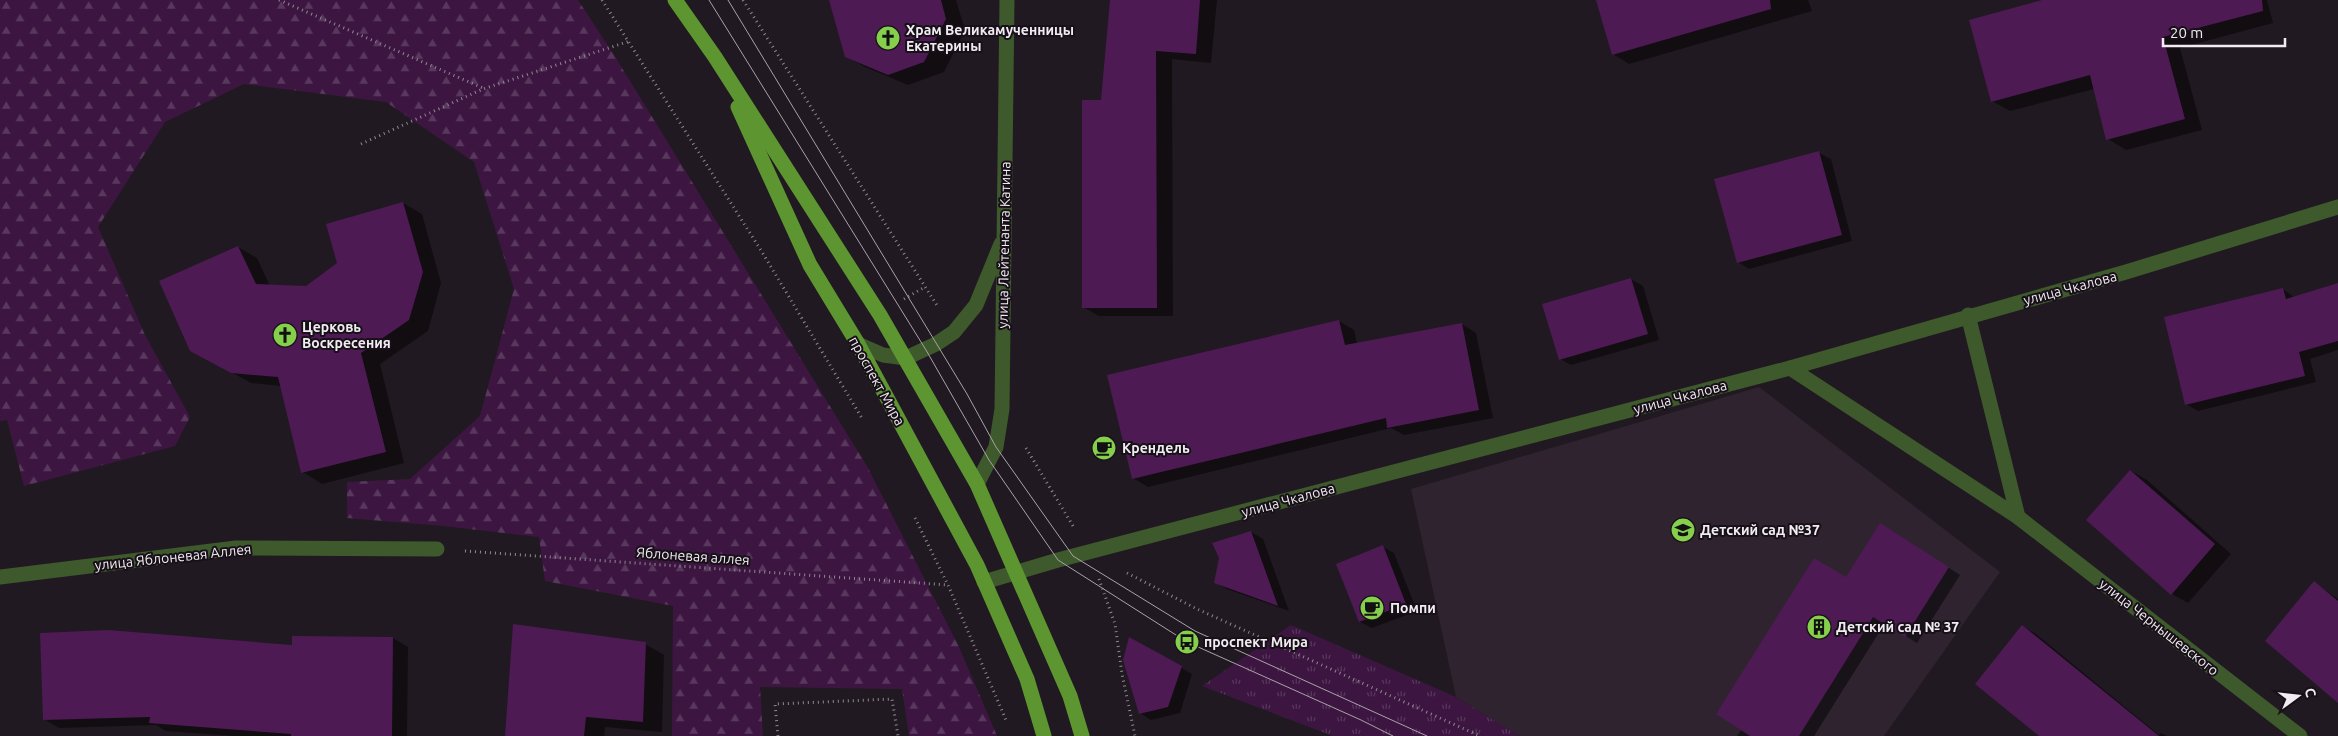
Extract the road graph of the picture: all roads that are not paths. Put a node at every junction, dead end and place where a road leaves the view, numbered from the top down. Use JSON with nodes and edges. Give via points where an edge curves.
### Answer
{"nodes":[{"id":1,"x":676,"y":0,"type":"edge"},
{"id":2,"x":1007,"y":0,"type":"edge"},
{"id":3,"x":716,"y":57,"type":"junction"},
{"id":4,"x":2338,"y":208,"type":"edge"},
{"id":5,"x":1004,"y":237,"type":"junction"},
{"id":6,"x":1968,"y":316,"type":"junction"},
{"id":7,"x":858,"y":344,"type":"junction"},
{"id":8,"x":906,"y":358,"type":"junction"},
{"id":9,"x":1790,"y":368,"type":"junction"},
{"id":10,"x":978,"y":484,"type":"junction"},
{"id":11,"x":2018,"y":517,"type":"junction"},
{"id":12,"x":437,"y":549,"type":"road end"},
{"id":13,"x":1018,"y":573,"type":"junction"},
{"id":14,"x":0,"y":576,"type":"edge"},
{"id":15,"x":984,"y":582,"type":"junction"},
{"id":16,"x":1044,"y":736,"type":"edge"},
{"id":17,"x":1082,"y":736,"type":"edge"},
{"id":18,"x":2300,"y":736,"type":"edge"}],
"edges":[{"from":1,"to":3,"type":"main road"},
{"from":2,"to":5,"type":"street","name":"улица Лейтенанта Катина"},
{"from":3,"to":7,"type":"main road","name":"проспект Мира","via":[[810,265]]},
{"from":3,"to":8,"type":"main road"},
{"from":4,"to":6,"type":"street","name":"улица Чкалова"},
{"from":5,"to":8,"type":"street","via":[[976,305],[954,332]]},
{"from":5,"to":10,"type":"street","name":"улица Лейтенанта Катина","via":[[1002,409],[996,447]]},
{"from":6,"to":9,"type":"street","name":"улица Чкалова"},
{"from":6,"to":11,"type":"street"},
{"from":7,"to":8,"type":"street","via":[[883,355]]},
{"from":7,"to":15,"type":"main road","name":"проспект Мира"},
{"from":8,"to":10,"type":"main road"},
{"from":9,"to":11,"type":"street","name":"улица Чернышевского"},
{"from":9,"to":13,"type":"street","name":"улица Чкалова"},
{"from":10,"to":13,"type":"main road"},
{"from":11,"to":18,"type":"street","name":"улица Чернышевского"},
{"from":12,"to":14,"type":"street","name":"улица Яблоневая Аллея","via":[[236,548]]},
{"from":13,"to":15,"type":"street","name":"улица Чкалова"},
{"from":13,"to":17,"type":"main road","via":[[1070,696]]},
{"from":15,"to":16,"type":"main road","name":"проспект Мира","via":[[1027,679]]}]}
